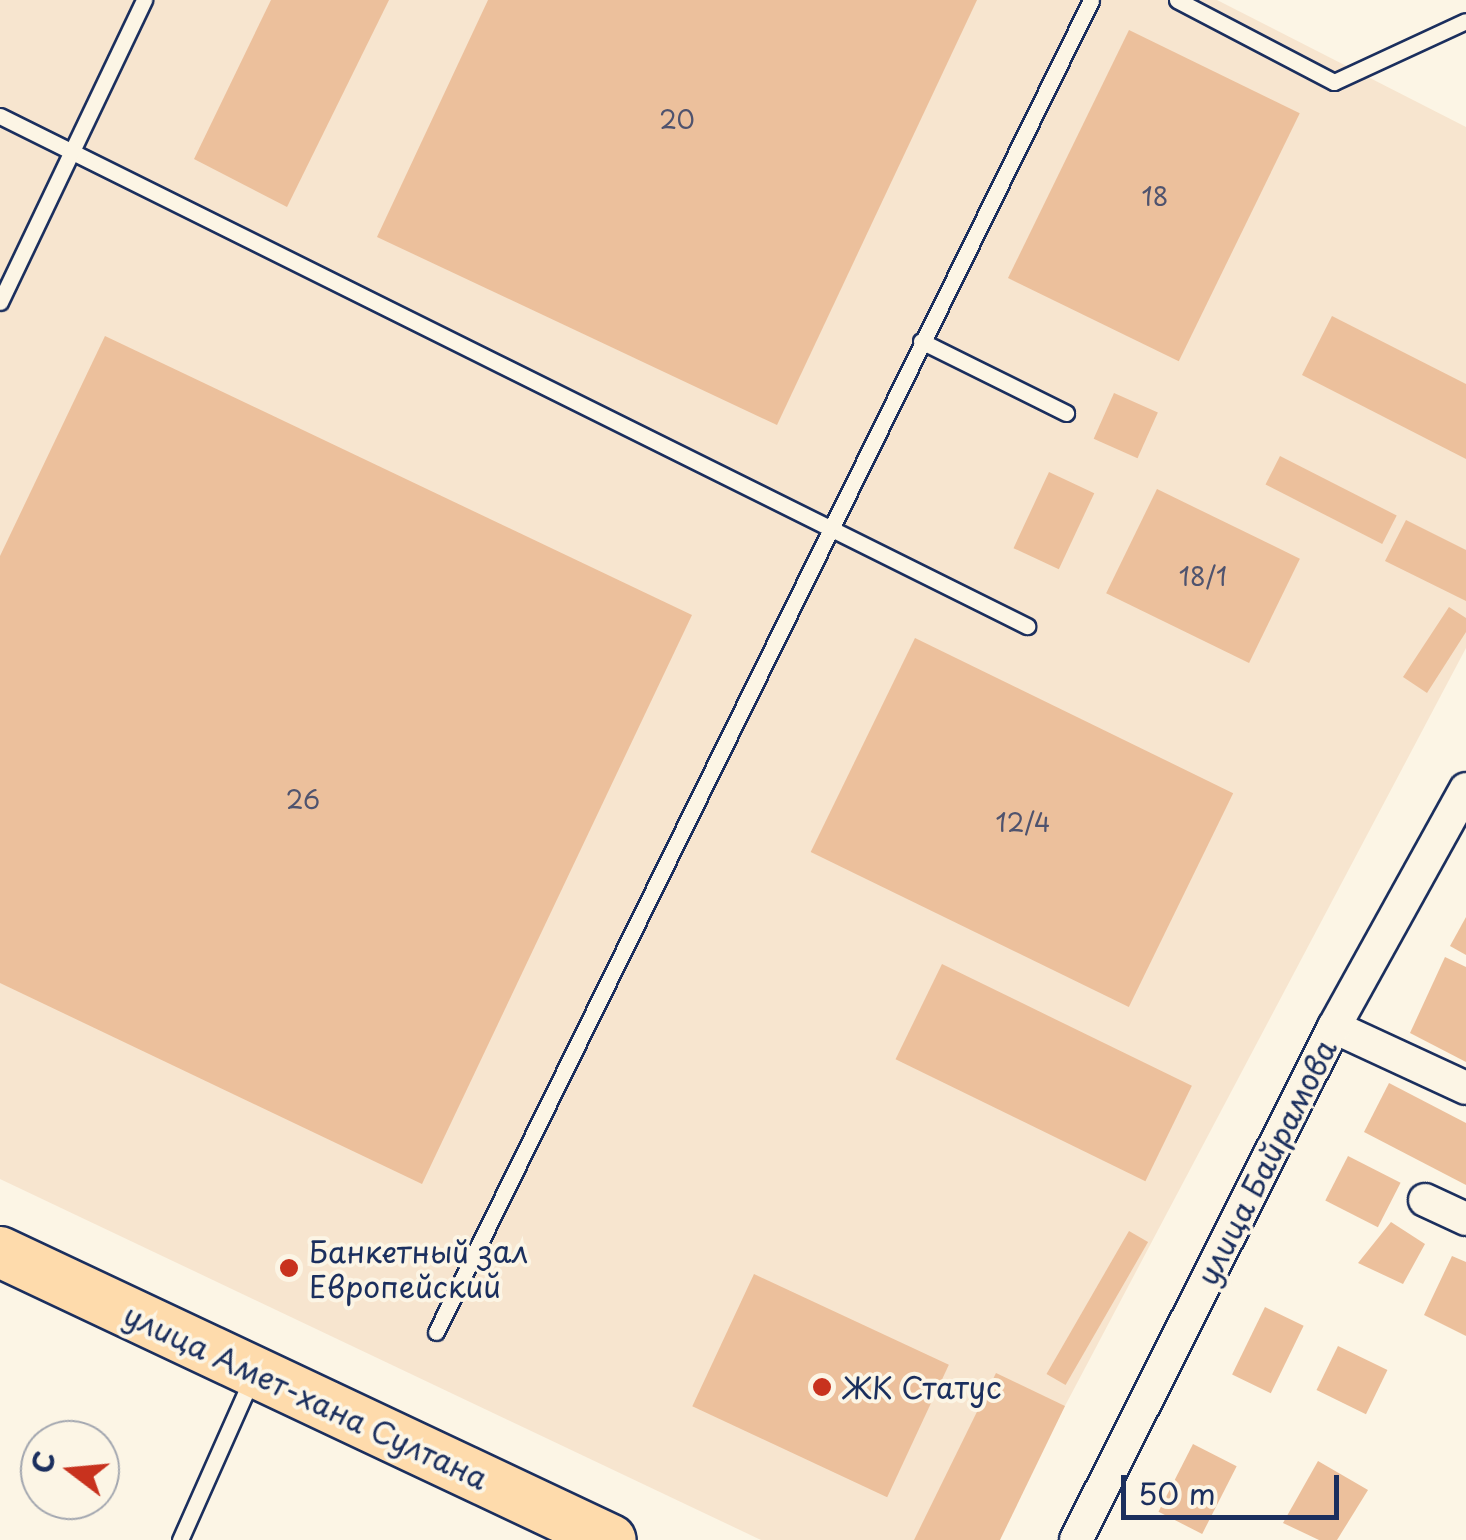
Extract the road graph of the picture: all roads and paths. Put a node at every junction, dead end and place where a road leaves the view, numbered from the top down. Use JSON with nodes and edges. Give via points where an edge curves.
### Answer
{"nodes":[{"id":1,"x":144,"y":0,"type":"edge"},
{"id":2,"x":1091,"y":0,"type":"edge"},
{"id":3,"x":1177,"y":0,"type":"edge"},
{"id":4,"x":1466,"y":21,"type":"edge"},
{"id":5,"x":0,"y":116,"type":"edge"},
{"id":6,"x":74,"y":148,"type":"junction"},
{"id":7,"x":0,"y":302,"type":"edge"},
{"id":8,"x":921,"y":340,"type":"junction"},
{"id":9,"x":1066,"y":412,"type":"dead end"},
{"id":10,"x":833,"y":529,"type":"junction"},
{"id":11,"x":1027,"y":626,"type":"dead end"},
{"id":12,"x":1466,"y":788,"type":"edge"},
{"id":13,"x":1334,"y":1027,"type":"junction"},
{"id":14,"x":1466,"y":1088,"type":"edge"},
{"id":15,"x":1425,"y":1200,"type":"dead end"},
{"id":16,"x":1466,"y":1219,"type":"edge"},
{"id":17,"x":0,"y":1252,"type":"edge"},
{"id":18,"x":436,"y":1332,"type":"dead end"},
{"id":19,"x":255,"y":1373,"type":"junction"},
{"id":20,"x":579,"y":1533,"type":"edge"},
{"id":21,"x":180,"y":1540,"type":"edge"},
{"id":22,"x":1076,"y":1540,"type":"edge"}],
"edges":[{"from":1,"to":6,"type":"lane"},
{"from":2,"to":8,"type":"lane"},
{"from":3,"to":4,"type":"lane","via":[[1334,82]]},
{"from":5,"to":6,"type":"lane"},
{"from":6,"to":7,"type":"lane"},
{"from":6,"to":10,"type":"lane"},
{"from":8,"to":9,"type":"lane"},
{"from":8,"to":10,"type":"lane"},
{"from":10,"to":11,"type":"lane"},
{"from":10,"to":18,"type":"lane"},
{"from":12,"to":13,"type":"street","name":"улица Байрамова"},
{"from":13,"to":14,"type":"street"},
{"from":13,"to":22,"type":"street","name":"улица Байрамова"},
{"from":15,"to":16,"type":"street"},
{"from":17,"to":19,"type":"main road","name":"улица Амет-хана Султана"},
{"from":19,"to":20,"type":"main road","name":"улица Амет-хана Султана"},
{"from":19,"to":21,"type":"lane"}]}
